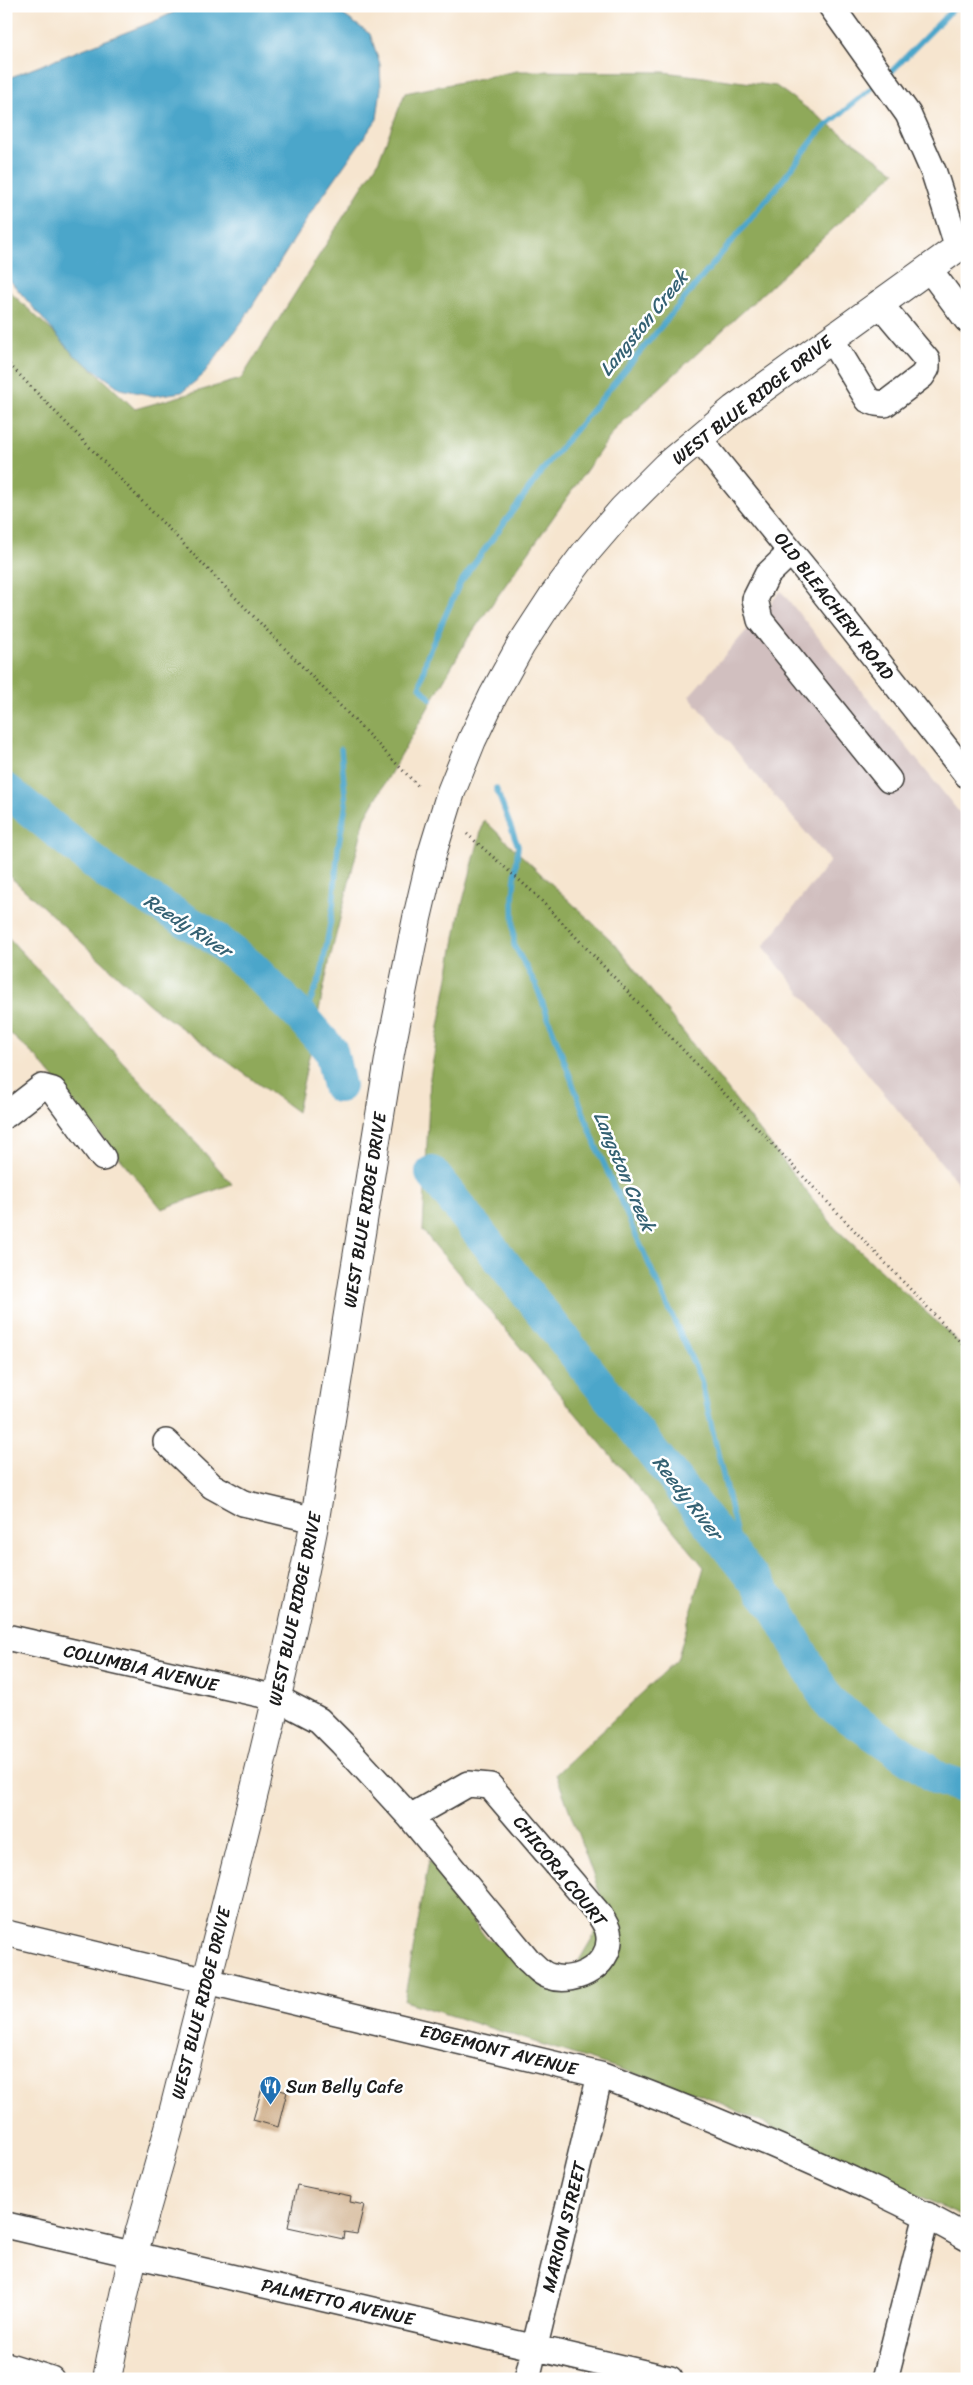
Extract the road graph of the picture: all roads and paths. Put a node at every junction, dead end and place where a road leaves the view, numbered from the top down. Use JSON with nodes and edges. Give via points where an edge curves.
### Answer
{"nodes":[{"id":1,"x":831,"y":6,"type":"edge"},
{"id":2,"x":962,"y":245,"type":"edge"},
{"id":3,"x":929,"y":269,"type":"junction"},
{"id":4,"x":879,"y":303,"type":"junction"},
{"id":5,"x":967,"y":320,"type":"edge"},
{"id":6,"x":831,"y":339,"type":"junction"},
{"id":7,"x":6,"y":361,"type":"edge"},
{"id":8,"x":699,"y":439,"type":"junction"},
{"id":9,"x":791,"y":552,"type":"junction"},
{"id":10,"x":967,"y":775,"type":"edge"},
{"id":11,"x":889,"y":780,"type":"dead end"},
{"id":12,"x":420,"y":788,"type":"dead end"},
{"id":13,"x":467,"y":834,"type":"dead end"},
{"id":14,"x":6,"y":1115,"type":"edge"},
{"id":15,"x":103,"y":1158,"type":"dead end"},
{"id":16,"x":967,"y":1349,"type":"edge"},
{"id":17,"x":166,"y":1442,"type":"dead end"},
{"id":18,"x":315,"y":1520,"type":"junction"},
{"id":19,"x":6,"y":1637,"type":"edge"},
{"id":20,"x":277,"y":1698,"type":"junction"},
{"id":21,"x":410,"y":1817,"type":"junction"},
{"id":22,"x":6,"y":1933,"type":"edge"},
{"id":23,"x":205,"y":1980,"type":"junction"},
{"id":24,"x":600,"y":2075,"type":"junction"},
{"id":25,"x":927,"y":2215,"type":"junction"},
{"id":26,"x":6,"y":2225,"type":"edge"},
{"id":27,"x":967,"y":2238,"type":"edge"},
{"id":28,"x":134,"y":2255,"type":"junction"},
{"id":29,"x":535,"y":2347,"type":"junction"},
{"id":30,"x":6,"y":2365,"type":"edge"},
{"id":31,"x":50,"y":2379,"type":"edge"},
{"id":32,"x":108,"y":2379,"type":"edge"},
{"id":33,"x":527,"y":2379,"type":"edge"},
{"id":34,"x":670,"y":2379,"type":"edge"},
{"id":35,"x":885,"y":2379,"type":"edge"}],
"edges":[{"from":1,"to":2,"type":"street","via":[[908,114]]},
{"from":2,"to":3,"type":"main road","name":"WEST BLUE RIDGE DRIVE"},
{"from":3,"to":4,"type":"main road","name":"WEST BLUE RIDGE DRIVE"},
{"from":3,"to":5,"type":"street"},
{"from":4,"to":6,"type":"main road","name":"WEST BLUE RIDGE DRIVE"},
{"from":4,"to":6,"type":"street","via":[[927,360],[922,376],[885,404],[868,400]]},
{"from":6,"to":8,"type":"main road","name":"WEST BLUE RIDGE DRIVE","via":[[734,409]]},
{"from":7,"to":12,"type":"path"},
{"from":8,"to":9,"type":"street","name":"OLD BLEACHERY ROAD"},
{"from":8,"to":18,"type":"main road","name":"WEST BLUE RIDGE DRIVE","via":[[623,509],[553,596],[493,696],[451,792],[432,854],[390,1053]]},
{"from":9,"to":10,"type":"street","name":"OLD BLEACHERY ROAD"},
{"from":9,"to":11,"type":"street","via":[[767,575],[755,599],[760,620]]},
{"from":13,"to":16,"type":"path","via":[[535,894]]},
{"from":14,"to":15,"type":"street","via":[[42,1087],[52,1090]]},
{"from":17,"to":18,"type":"street","via":[[212,1486],[243,1503]]},
{"from":18,"to":20,"type":"main road","name":"WEST BLUE RIDGE DRIVE"},
{"from":19,"to":20,"type":"street","name":"COLUMBIA AVENUE"},
{"from":20,"to":21,"type":"street","name":"CHICORA COURT","via":[[319,1720]]},
{"from":20,"to":23,"type":"main road","name":"WEST BLUE RIDGE DRIVE","via":[[250,1817]]},
{"from":21,"to":21,"type":"street","name":"CHICORA COURT","via":[[528,1960],[547,1976],[561,1979],[578,1977],[595,1968],[606,1953],[608,1931],[599,1914],[490,1786],[468,1784]]},
{"from":22,"to":23,"type":"street","name":"EDGEMONT AVENUE"},
{"from":23,"to":24,"type":"street","name":"EDGEMONT AVENUE"},
{"from":23,"to":28,"type":"main road","name":"WEST BLUE RIDGE DRIVE"},
{"from":24,"to":25,"type":"street","name":"EDGEMONT AVENUE","via":[[673,2102]]},
{"from":24,"to":29,"type":"street","name":"MARION STREET"},
{"from":25,"to":27,"type":"street","name":"EDGEMONT AVENUE"},
{"from":25,"to":35,"type":"street"},
{"from":26,"to":28,"type":"street","name":"PALMETTO AVENUE"},
{"from":28,"to":29,"type":"street","name":"PALMETTO AVENUE"},
{"from":28,"to":32,"type":"main road","name":"WEST BLUE RIDGE DRIVE"},
{"from":29,"to":33,"type":"street","name":"MARION STREET"},
{"from":29,"to":34,"type":"street","name":"PALMETTO AVENUE"},
{"from":30,"to":31,"type":"street"}]}
